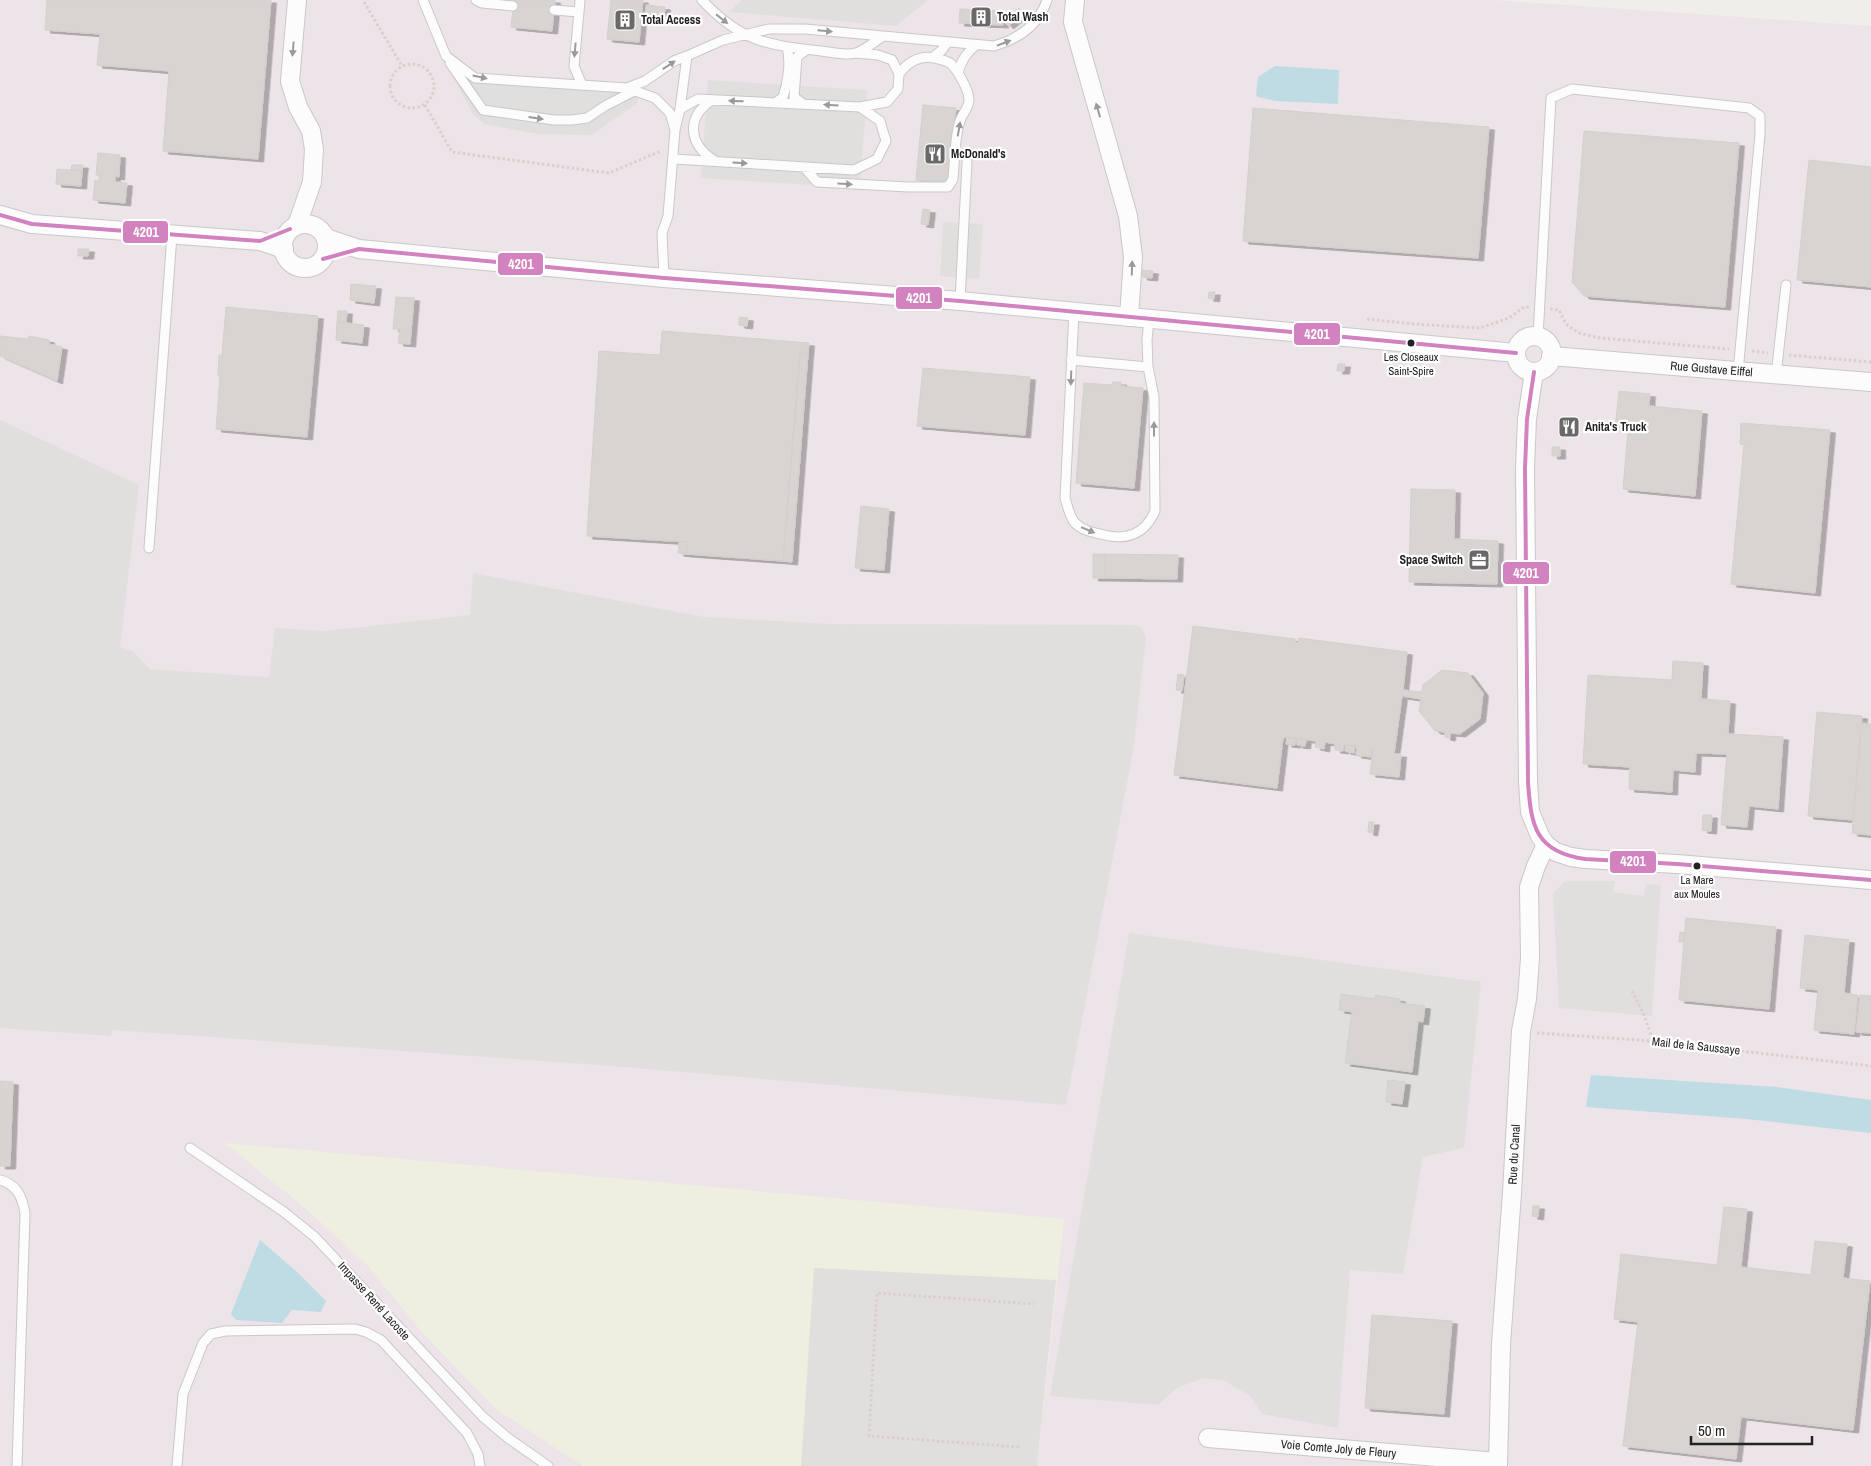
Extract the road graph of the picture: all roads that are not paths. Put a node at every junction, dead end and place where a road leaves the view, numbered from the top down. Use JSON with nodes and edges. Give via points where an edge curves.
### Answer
{"nodes":[{"id":1,"x":297,"y":0,"type":"edge"},
{"id":2,"x":423,"y":0,"type":"edge"},
{"id":3,"x":476,"y":0,"type":"edge"},
{"id":4,"x":580,"y":0,"type":"edge"},
{"id":5,"x":702,"y":0,"type":"edge"},
{"id":6,"x":1048,"y":0,"type":"edge"},
{"id":7,"x":1074,"y":0,"type":"edge"},
{"id":8,"x":513,"y":6,"type":"dead end"},
{"id":9,"x":554,"y":10,"type":"dead end"},
{"id":10,"x":578,"y":12,"type":"junction"},
{"id":11,"x":744,"y":35,"type":"junction"},
{"id":12,"x":882,"y":37,"type":"junction"},
{"id":13,"x":947,"y":43,"type":"junction"},
{"id":14,"x":976,"y":45,"type":"junction"},
{"id":15,"x":787,"y":47,"type":"junction"},
{"id":16,"x":806,"y":50,"type":"junction"},
{"id":17,"x":855,"y":53,"type":"junction"},
{"id":18,"x":446,"y":56,"type":"junction"},
{"id":19,"x":686,"y":56,"type":"junction"},
{"id":20,"x":932,"y":58,"type":"junction"},
{"id":21,"x":958,"y":73,"type":"junction"},
{"id":22,"x":899,"y":74,"type":"junction"},
{"id":23,"x":582,"y":85,"type":"junction"},
{"id":24,"x":631,"y":90,"type":"junction"},
{"id":25,"x":712,"y":100,"type":"junction"},
{"id":26,"x":774,"y":102,"type":"junction"},
{"id":27,"x":802,"y":104,"type":"junction"},
{"id":28,"x":860,"y":107,"type":"junction"},
{"id":29,"x":680,"y":109,"type":"junction"},
{"id":30,"x":676,"y":130,"type":"junction"},
{"id":31,"x":674,"y":159,"type":"junction"},
{"id":32,"x":715,"y":161,"type":"junction"},
{"id":33,"x":968,"y":162,"type":"dead end"},
{"id":34,"x":804,"y":167,"type":"junction"},
{"id":35,"x":0,"y":215,"type":"edge"},
{"id":36,"x":294,"y":227,"type":"junction"},
{"id":37,"x":172,"y":236,"type":"junction"},
{"id":38,"x":326,"y":238,"type":"junction"},
{"id":39,"x":260,"y":241,"type":"junction"},
{"id":40,"x":284,"y":249,"type":"junction"},
{"id":41,"x":359,"y":249,"type":"junction"},
{"id":42,"x":323,"y":259,"type":"junction"},
{"id":43,"x":664,"y":278,"type":"junction"},
{"id":44,"x":1786,"y":285,"type":"dead end"},
{"id":45,"x":960,"y":301,"type":"junction"},
{"id":46,"x":1074,"y":312,"type":"junction"},
{"id":47,"x":1129,"y":317,"type":"junction"},
{"id":48,"x":1149,"y":319,"type":"junction"},
{"id":49,"x":1538,"y":337,"type":"junction"},
{"id":50,"x":1516,"y":353,"type":"junction"},
{"id":51,"x":1552,"y":356,"type":"junction"},
{"id":52,"x":1071,"y":360,"type":"junction"},
{"id":53,"x":1148,"y":367,"type":"junction"},
{"id":54,"x":1534,"y":372,"type":"junction"},
{"id":55,"x":1738,"y":372,"type":"junction"},
{"id":56,"x":1776,"y":375,"type":"junction"},
{"id":57,"x":1871,"y":382,"type":"edge"},
{"id":58,"x":149,"y":548,"type":"dead end"},
{"id":59,"x":1543,"y":841,"type":"junction"},
{"id":60,"x":1871,"y":880,"type":"edge"},
{"id":61,"x":190,"y":1148,"type":"dead end"},
{"id":62,"x":0,"y":1180,"type":"edge"},
{"id":63,"x":1208,"y":1438,"type":"dead end"},
{"id":64,"x":1498,"y":1464,"type":"edge"},
{"id":65,"x":17,"y":1466,"type":"edge"},
{"id":66,"x":178,"y":1466,"type":"edge"},
{"id":67,"x":480,"y":1466,"type":"edge"},
{"id":68,"x":548,"y":1466,"type":"edge"}],
"edges":[{"from":1,"to":36,"type":"street","one_way":true,"via":[[290,82],[310,130],[314,149],[312,182]]},
{"from":2,"to":18,"type":"lane"},
{"from":3,"to":8,"type":"lane"},
{"from":4,"to":10,"type":"lane"},
{"from":5,"to":11,"type":"lane","one_way":true},
{"from":14,"to":6,"type":"lane","one_way":true,"via":[[994,46],[1008,42],[1029,29]]},
{"from":47,"to":7,"type":"street","one_way":true,"via":[[1133,256],[1128,216],[1073,22]]},
{"from":9,"to":10,"type":"lane"},
{"from":10,"to":23,"type":"lane","one_way":true,"via":[[574,66]]},
{"from":11,"to":12,"type":"lane","one_way":true,"via":[[769,29],[805,29]]},
{"from":11,"to":15,"type":"lane"},
{"from":11,"to":19,"type":"lane"},
{"from":12,"to":13,"type":"lane"},
{"from":12,"to":17,"type":"lane"},
{"from":13,"to":14,"type":"lane"},
{"from":13,"to":20,"type":"lane"},
{"from":14,"to":21,"type":"lane","via":[[967,53]]},
{"from":15,"to":16,"type":"lane"},
{"from":15,"to":26,"type":"lane","via":[[790,56],[786,90],[783,97]]},
{"from":16,"to":17,"type":"lane"},
{"from":16,"to":27,"type":"lane","via":[[797,58],[794,90],[794,97]]},
{"from":17,"to":22,"type":"lane","via":[[892,60]]},
{"from":18,"to":23,"type":"lane","one_way":true,"via":[[475,78]]},
{"from":18,"to":24,"type":"lane","one_way":true,"via":[[483,110],[554,120],[580,119],[587,118]]},
{"from":24,"to":19,"type":"lane","one_way":true},
{"from":19,"to":29,"type":"lane"},
{"from":20,"to":21,"type":"lane","via":[[948,62]]},
{"from":20,"to":22,"type":"lane","via":[[907,63]]},
{"from":34,"to":21,"type":"lane","one_way":true,"via":[[817,182],[948,187],[953,178],[960,120],[969,100]]},
{"from":22,"to":28,"type":"lane","via":[[898,89],[887,102]]},
{"from":23,"to":24,"type":"lane"},
{"from":24,"to":30,"type":"lane","via":[[655,98],[670,113]]},
{"from":26,"to":25,"type":"lane","one_way":true},
{"from":25,"to":29,"type":"lane","via":[[698,99]]},
{"from":25,"to":32,"type":"lane","via":[[702,107],[694,123],[694,136],[698,147]]},
{"from":26,"to":27,"type":"lane"},
{"from":28,"to":27,"type":"lane","one_way":true},
{"from":28,"to":34,"type":"lane","via":[[880,121],[886,140],[877,159],[854,170]]},
{"from":29,"to":30,"type":"lane"},
{"from":30,"to":31,"type":"lane"},
{"from":31,"to":32,"type":"lane"},
{"from":31,"to":43,"type":"lane","via":[[668,216],[662,233]]},
{"from":32,"to":34,"type":"lane","one_way":true},
{"from":33,"to":45,"type":"lane"},
{"from":35,"to":37,"type":"street","via":[[32,224]]},
{"from":36,"to":38,"type":"street","via":[[310,224]]},
{"from":36,"to":39,"type":"street"},
{"from":36,"to":40,"type":"street","via":[[284,242]]},
{"from":37,"to":39,"type":"street"},
{"from":37,"to":58,"type":"lane"},
{"from":38,"to":41,"type":"street"},
{"from":38,"to":42,"type":"street"},
{"from":39,"to":40,"type":"street"},
{"from":40,"to":42,"type":"street","via":[[286,256],[297,266],[311,267]]},
{"from":41,"to":42,"type":"street"},
{"from":41,"to":43,"type":"street"},
{"from":43,"to":45,"type":"street"},
{"from":44,"to":56,"type":"lane"},
{"from":45,"to":46,"type":"street"},
{"from":46,"to":47,"type":"street"},
{"from":46,"to":52,"type":"lane"},
{"from":47,"to":48,"type":"street"},
{"from":48,"to":50,"type":"street"},
{"from":48,"to":53,"type":"lane"},
{"from":49,"to":50,"type":"street","via":[[1523,340]]},
{"from":49,"to":51,"type":"street","via":[[1547,342]]},
{"from":49,"to":55,"type":"lane","via":[[1551,98],[1572,89],[1749,108],[1760,116],[1760,134]]},
{"from":50,"to":54,"type":"street","via":[[1519,364]]},
{"from":51,"to":54,"type":"street","via":[[1544,369]]},
{"from":51,"to":55,"type":"street","name":"Rue Gustave Eiffel"},
{"from":52,"to":53,"type":"lane"},
{"from":52,"to":53,"type":"lane","one_way":true,"via":[[1066,498],[1076,524],[1087,531],[1112,537],[1132,535],[1144,529],[1155,511],[1154,397]]},
{"from":54,"to":59,"type":"street","via":[[1527,419],[1525,468],[1526,657],[1530,812]]},
{"from":55,"to":56,"type":"street","name":"Rue Gustave Eiffel"},
{"from":56,"to":57,"type":"street","name":"Rue Gustave Eiffel"},
{"from":59,"to":60,"type":"street","via":[[1556,852],[1585,859]]},
{"from":59,"to":64,"type":"street","name":"Rue du Canal","via":[[1529,886],[1530,958],[1521,1031],[1501,1344]]},
{"from":61,"to":68,"type":"lane","name":"Impasse René Lacoste","via":[[284,1212],[315,1238],[482,1417]]},
{"from":62,"to":65,"type":"lane","via":[[7,1181],[17,1190],[25,1214]]},
{"from":63,"to":64,"type":"street","name":"Voie Comte Joly de Fleury"},
{"from":66,"to":67,"type":"lane","via":[[183,1394],[203,1343],[211,1334],[225,1330],[355,1329],[381,1340],[467,1433],[478,1454]]}]}
